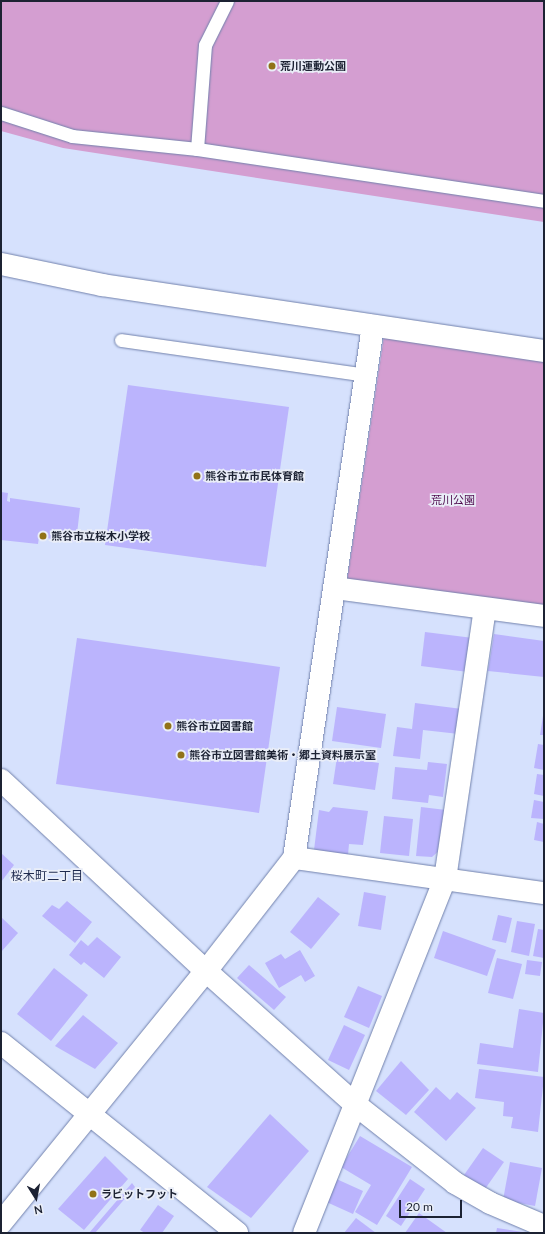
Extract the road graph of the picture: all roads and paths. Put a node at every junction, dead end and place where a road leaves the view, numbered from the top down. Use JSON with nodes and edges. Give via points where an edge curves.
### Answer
{"nodes":[{"id":1,"x":227,"y":1,"type":"edge"},
{"id":2,"x":1,"y":113,"type":"edge"},
{"id":3,"x":197,"y":149,"type":"junction"},
{"id":4,"x":544,"y":201,"type":"edge"},
{"id":5,"x":1,"y":264,"type":"edge"},
{"id":6,"x":373,"y":326,"type":"junction"},
{"id":7,"x":120,"y":340,"type":"dead end"},
{"id":8,"x":544,"y":350,"type":"edge"},
{"id":9,"x":366,"y":375,"type":"junction"},
{"id":10,"x":335,"y":588,"type":"junction"},
{"id":11,"x":485,"y":609,"type":"junction"},
{"id":12,"x":544,"y":616,"type":"edge"},
{"id":13,"x":1,"y":780,"type":"edge"},
{"id":14,"x":294,"y":858,"type":"junction"},
{"id":15,"x":445,"y":879,"type":"junction"},
{"id":16,"x":544,"y":893,"type":"edge"},
{"id":17,"x":206,"y":971,"type":"junction"},
{"id":18,"x":1,"y":1043,"type":"edge"},
{"id":19,"x":356,"y":1105,"type":"junction"},
{"id":20,"x":89,"y":1114,"type":"junction"},
{"id":21,"x":1,"y":1223,"type":"edge"},
{"id":22,"x":544,"y":1226,"type":"edge"},
{"id":23,"x":237,"y":1233,"type":"edge"},
{"id":24,"x":304,"y":1233,"type":"edge"}],
"edges":[{"from":1,"to":3,"type":"lane","via":[[205,45]]},
{"from":2,"to":3,"type":"lane","via":[[72,136]]},
{"from":3,"to":4,"type":"lane"},
{"from":5,"to":6,"type":"street","via":[[102,285]]},
{"from":6,"to":8,"type":"street"},
{"from":6,"to":9,"type":"street"},
{"from":7,"to":9,"type":"lane"},
{"from":9,"to":10,"type":"street"},
{"from":10,"to":11,"type":"street"},
{"from":10,"to":14,"type":"street"},
{"from":11,"to":12,"type":"street"},
{"from":11,"to":15,"type":"street"},
{"from":13,"to":17,"type":"street"},
{"from":14,"to":15,"type":"street"},
{"from":14,"to":17,"type":"street"},
{"from":15,"to":16,"type":"street"},
{"from":15,"to":19,"type":"street"},
{"from":17,"to":19,"type":"street"},
{"from":17,"to":20,"type":"street"},
{"from":18,"to":20,"type":"street"},
{"from":19,"to":22,"type":"street","via":[[455,1183],[490,1203]]},
{"from":19,"to":24,"type":"street"},
{"from":20,"to":21,"type":"street"},
{"from":20,"to":23,"type":"street"}]}
